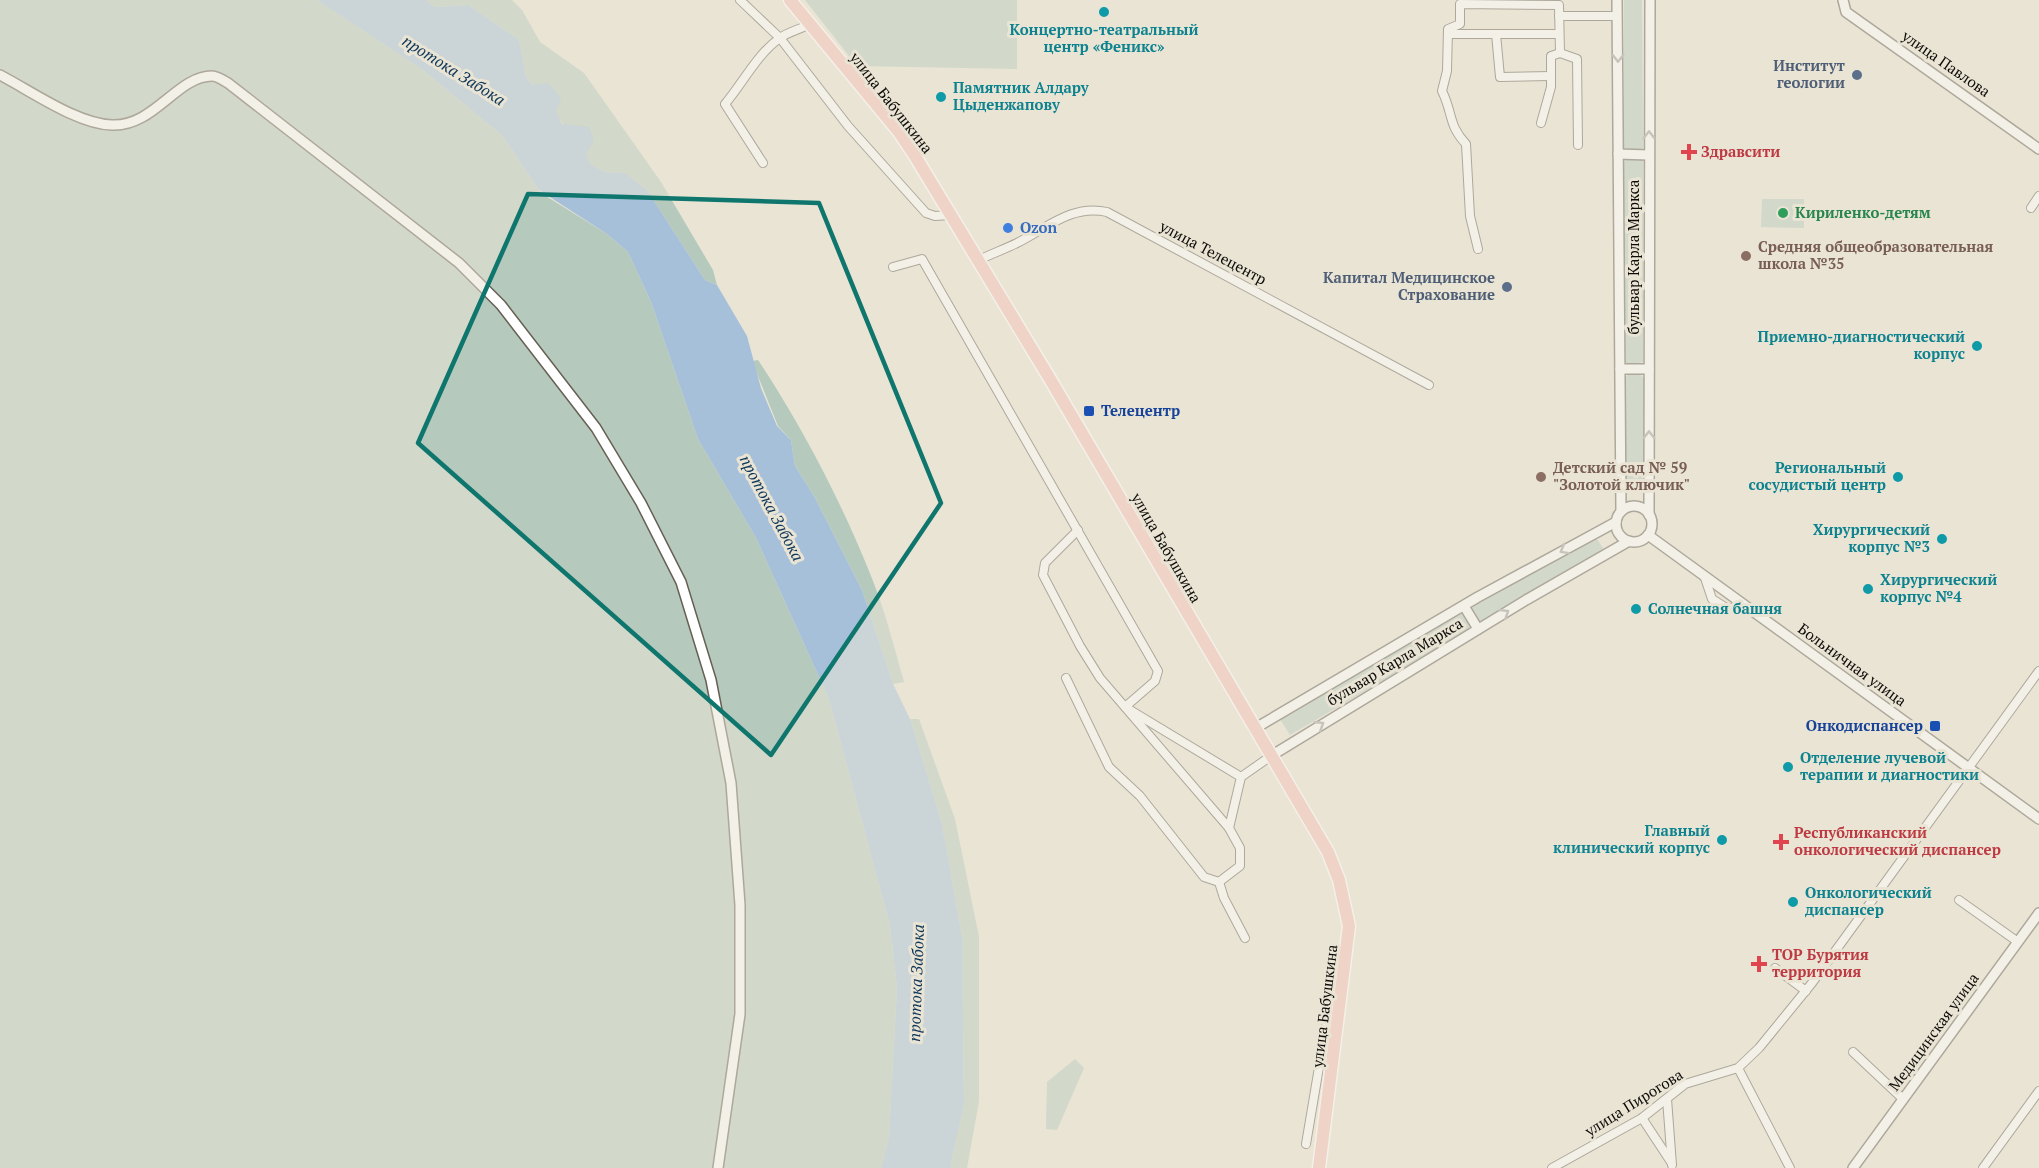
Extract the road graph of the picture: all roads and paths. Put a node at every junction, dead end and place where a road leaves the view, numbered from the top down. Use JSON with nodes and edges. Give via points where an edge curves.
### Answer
{"nodes":[{"id":1,"x":740,"y":0,"type":"edge"},
{"id":2,"x":790,"y":0,"type":"edge"},
{"id":3,"x":1617,"y":0,"type":"edge"},
{"id":4,"x":1650,"y":0,"type":"edge"},
{"id":5,"x":1843,"y":0,"type":"edge"},
{"id":6,"x":1559,"y":16,"type":"junction"},
{"id":7,"x":1617,"y":16,"type":"junction"},
{"id":8,"x":810,"y":24,"type":"junction"},
{"id":9,"x":1460,"y":24,"type":"junction"},
{"id":10,"x":1448,"y":34,"type":"junction"},
{"id":11,"x":1461,"y":34,"type":"junction"},
{"id":12,"x":1496,"y":34,"type":"junction"},
{"id":13,"x":1559,"y":34,"type":"junction"},
{"id":14,"x":780,"y":38,"type":"junction"},
{"id":15,"x":1560,"y":53,"type":"junction"},
{"id":16,"x":0,"y":75,"type":"edge"},
{"id":17,"x":1551,"y":76,"type":"junction"},
{"id":18,"x":1541,"y":123,"type":"dead end"},
{"id":19,"x":1578,"y":145,"type":"dead end"},
{"id":20,"x":2039,"y":149,"type":"edge"},
{"id":21,"x":1618,"y":154,"type":"junction"},
{"id":22,"x":1649,"y":155,"type":"junction"},
{"id":23,"x":763,"y":163,"type":"dead end"},
{"id":24,"x":2039,"y":196,"type":"edge"},
{"id":25,"x":2031,"y":208,"type":"dead end"},
{"id":26,"x":950,"y":215,"type":"junction"},
{"id":27,"x":1478,"y":249,"type":"dead end"},
{"id":28,"x":979,"y":260,"type":"junction"},
{"id":29,"x":893,"y":267,"type":"dead end"},
{"id":30,"x":1620,"y":369,"type":"junction"},
{"id":31,"x":1649,"y":369,"type":"junction"},
{"id":32,"x":1429,"y":385,"type":"dead end"},
{"id":33,"x":1621,"y":510,"type":"junction"},
{"id":34,"x":1649,"y":515,"type":"junction"},
{"id":35,"x":1616,"y":522,"type":"junction"},
{"id":36,"x":1078,"y":530,"type":"junction"},
{"id":37,"x":1648,"y":535,"type":"junction"},
{"id":38,"x":1629,"y":541,"type":"junction"},
{"id":39,"x":1464,"y":606,"type":"junction"},
{"id":40,"x":1478,"y":630,"type":"junction"},
{"id":41,"x":2039,"y":671,"type":"edge"},
{"id":42,"x":1066,"y":678,"type":"dead end"},
{"id":43,"x":1125,"y":707,"type":"junction"},
{"id":44,"x":1254,"y":729,"type":"junction"},
{"id":45,"x":1271,"y":756,"type":"junction"},
{"id":46,"x":1967,"y":767,"type":"junction"},
{"id":47,"x":1241,"y":777,"type":"junction"},
{"id":48,"x":2039,"y":819,"type":"edge"},
{"id":49,"x":1229,"y":828,"type":"junction"},
{"id":50,"x":1219,"y":882,"type":"junction"},
{"id":51,"x":1959,"y":900,"type":"dead end"},
{"id":52,"x":2039,"y":913,"type":"edge"},
{"id":53,"x":1245,"y":938,"type":"dead end"},
{"id":54,"x":2018,"y":942,"type":"junction"},
{"id":55,"x":1776,"y":968,"type":"dead end"},
{"id":56,"x":1806,"y":991,"type":"junction"},
{"id":57,"x":1338,"y":1026,"type":"junction"},
{"id":58,"x":1853,"y":1052,"type":"dead end"},
{"id":59,"x":1738,"y":1068,"type":"junction"},
{"id":60,"x":2039,"y":1091,"type":"edge"},
{"id":61,"x":1667,"y":1099,"type":"junction"},
{"id":62,"x":1903,"y":1099,"type":"junction"},
{"id":63,"x":1642,"y":1118,"type":"junction"},
{"id":64,"x":1306,"y":1144,"type":"dead end"},
{"id":65,"x":1674,"y":1166,"type":"edge"},
{"id":66,"x":718,"y":1168,"type":"edge"},
{"id":67,"x":1318,"y":1168,"type":"edge"},
{"id":68,"x":1552,"y":1168,"type":"edge"},
{"id":69,"x":1790,"y":1168,"type":"edge"},
{"id":70,"x":1853,"y":1168,"type":"edge"},
{"id":71,"x":1983,"y":1168,"type":"edge"}],
"edges":[{"from":1,"to":14,"type":"street"},
{"from":2,"to":8,"type":"main road","name":"улица Бабушкина"},
{"from":3,"to":7,"type":"street","name":"бульвар Карла Маркса"},
{"from":22,"to":4,"type":"street","name":"бульвар Карла Маркса","one_way":true},
{"from":5,"to":20,"type":"street","name":"улица Павлова","via":[[1845,11]]},
{"from":6,"to":7,"type":"street"},
{"from":6,"to":9,"type":"street","via":[[1559,5],[1460,4]]},
{"from":6,"to":13,"type":"street"},
{"from":7,"to":21,"type":"street","name":"бульвар Карла Маркса","one_way":true},
{"from":8,"to":14,"type":"street"},
{"from":8,"to":26,"type":"main road","name":"улица Бабушкина","via":[[898,132]]},
{"from":9,"to":10,"type":"street","via":[[1448,29]]},
{"from":9,"to":11,"type":"street"},
{"from":10,"to":11,"type":"street"},
{"from":10,"to":27,"type":"street","via":[[1442,91],[1450,106],[1454,131],[1466,144],[1470,216]]},
{"from":11,"to":12,"type":"street"},
{"from":12,"to":13,"type":"street"},
{"from":12,"to":17,"type":"street","via":[[1500,77]]},
{"from":13,"to":15,"type":"street"},
{"from":14,"to":23,"type":"street","via":[[750,68],[745,82],[725,104]]},
{"from":14,"to":26,"type":"street","via":[[848,126],[926,213]]},
{"from":15,"to":17,"type":"street","via":[[1551,56]]},
{"from":15,"to":19,"type":"street","via":[[1577,58]]},
{"from":16,"to":66,"type":"street","via":[[92,123],[114,125],[137,122],[198,78],[214,76],[228,83],[459,263],[501,305],[596,428],[641,502],[681,582],[711,680],[731,783],[740,904],[740,1014]]},
{"from":17,"to":18,"type":"street"},
{"from":21,"to":22,"type":"street"},
{"from":21,"to":30,"type":"street","name":"бульвар Карла Маркса"},
{"from":22,"to":31,"type":"street","name":"бульвар Карла Маркса"},
{"from":24,"to":25,"type":"street"},
{"from":26,"to":28,"type":"main road","name":"улица Бабушкина"},
{"from":28,"to":32,"type":"street","name":"улица Телецентр","via":[[1063,216],[1091,208],[1107,212]]},
{"from":28,"to":44,"type":"main road","name":"улица Бабушкина"},
{"from":29,"to":36,"type":"street","via":[[922,259]]},
{"from":30,"to":31,"type":"street"},
{"from":30,"to":33,"type":"street","name":"бульвар Карла Маркса"},
{"from":34,"to":31,"type":"street","name":"бульвар Карла Маркса","one_way":true},
{"from":33,"to":34,"type":"street","via":[[1637,506]]},
{"from":33,"to":35,"type":"street"},
{"from":34,"to":37,"type":"street","via":[[1652,525]]},
{"from":35,"to":38,"type":"street","via":[[1621,536]]},
{"from":35,"to":39,"type":"street","name":"бульвар Карла Маркса","one_way":true},
{"from":36,"to":43,"type":"street","via":[[1158,671],[1155,681]]},
{"from":36,"to":43,"type":"street","via":[[1045,563],[1044,575],[1085,654]]},
{"from":37,"to":38,"type":"street","via":[[1639,541]]},
{"from":37,"to":46,"type":"street","name":"Больничная улица"},
{"from":40,"to":38,"type":"street","name":"бульвар Карла Маркса","one_way":true},
{"from":39,"to":40,"type":"street"},
{"from":39,"to":44,"type":"street","name":"бульвар Карла Маркса"},
{"from":45,"to":40,"type":"street","name":"бульвар Карла Маркса","one_way":true},
{"from":41,"to":46,"type":"street","name":"улица Пирогова"},
{"from":42,"to":50,"type":"street","via":[[1109,767],[1140,796],[1204,876]]},
{"from":43,"to":47,"type":"street"},
{"from":43,"to":49,"type":"street"},
{"from":44,"to":45,"type":"main road","name":"улица Бабушкина"},
{"from":45,"to":47,"type":"street"},
{"from":45,"to":57,"type":"main road","name":"улица Бабушкина","via":[[1328,852],[1347,909],[1348,943]]},
{"from":46,"to":48,"type":"street","name":"Больничная улица"},
{"from":46,"to":56,"type":"street","name":"улица Пирогова"},
{"from":47,"to":49,"type":"street"},
{"from":49,"to":50,"type":"street","via":[[1242,857],[1239,866]]},
{"from":50,"to":53,"type":"street"},
{"from":51,"to":54,"type":"street"},
{"from":52,"to":54,"type":"street","name":"Медицинская улица"},
{"from":54,"to":62,"type":"street","name":"Медицинская улица"},
{"from":55,"to":56,"type":"street"},
{"from":56,"to":59,"type":"street","name":"улица Пирогова"},
{"from":57,"to":64,"type":"street","via":[[1326,1026]]},
{"from":57,"to":67,"type":"main road","name":"улица Бабушкина"},
{"from":58,"to":62,"type":"street"},
{"from":59,"to":61,"type":"street","name":"улица Пирогова","via":[[1685,1084]]},
{"from":59,"to":69,"type":"street"},
{"from":60,"to":71,"type":"street"},
{"from":61,"to":63,"type":"street","name":"улица Пирогова"},
{"from":61,"to":65,"type":"street"},
{"from":62,"to":70,"type":"street","name":"Медицинская улица"},
{"from":63,"to":65,"type":"street"},
{"from":63,"to":68,"type":"street","name":"улица Пирогова"}]}
